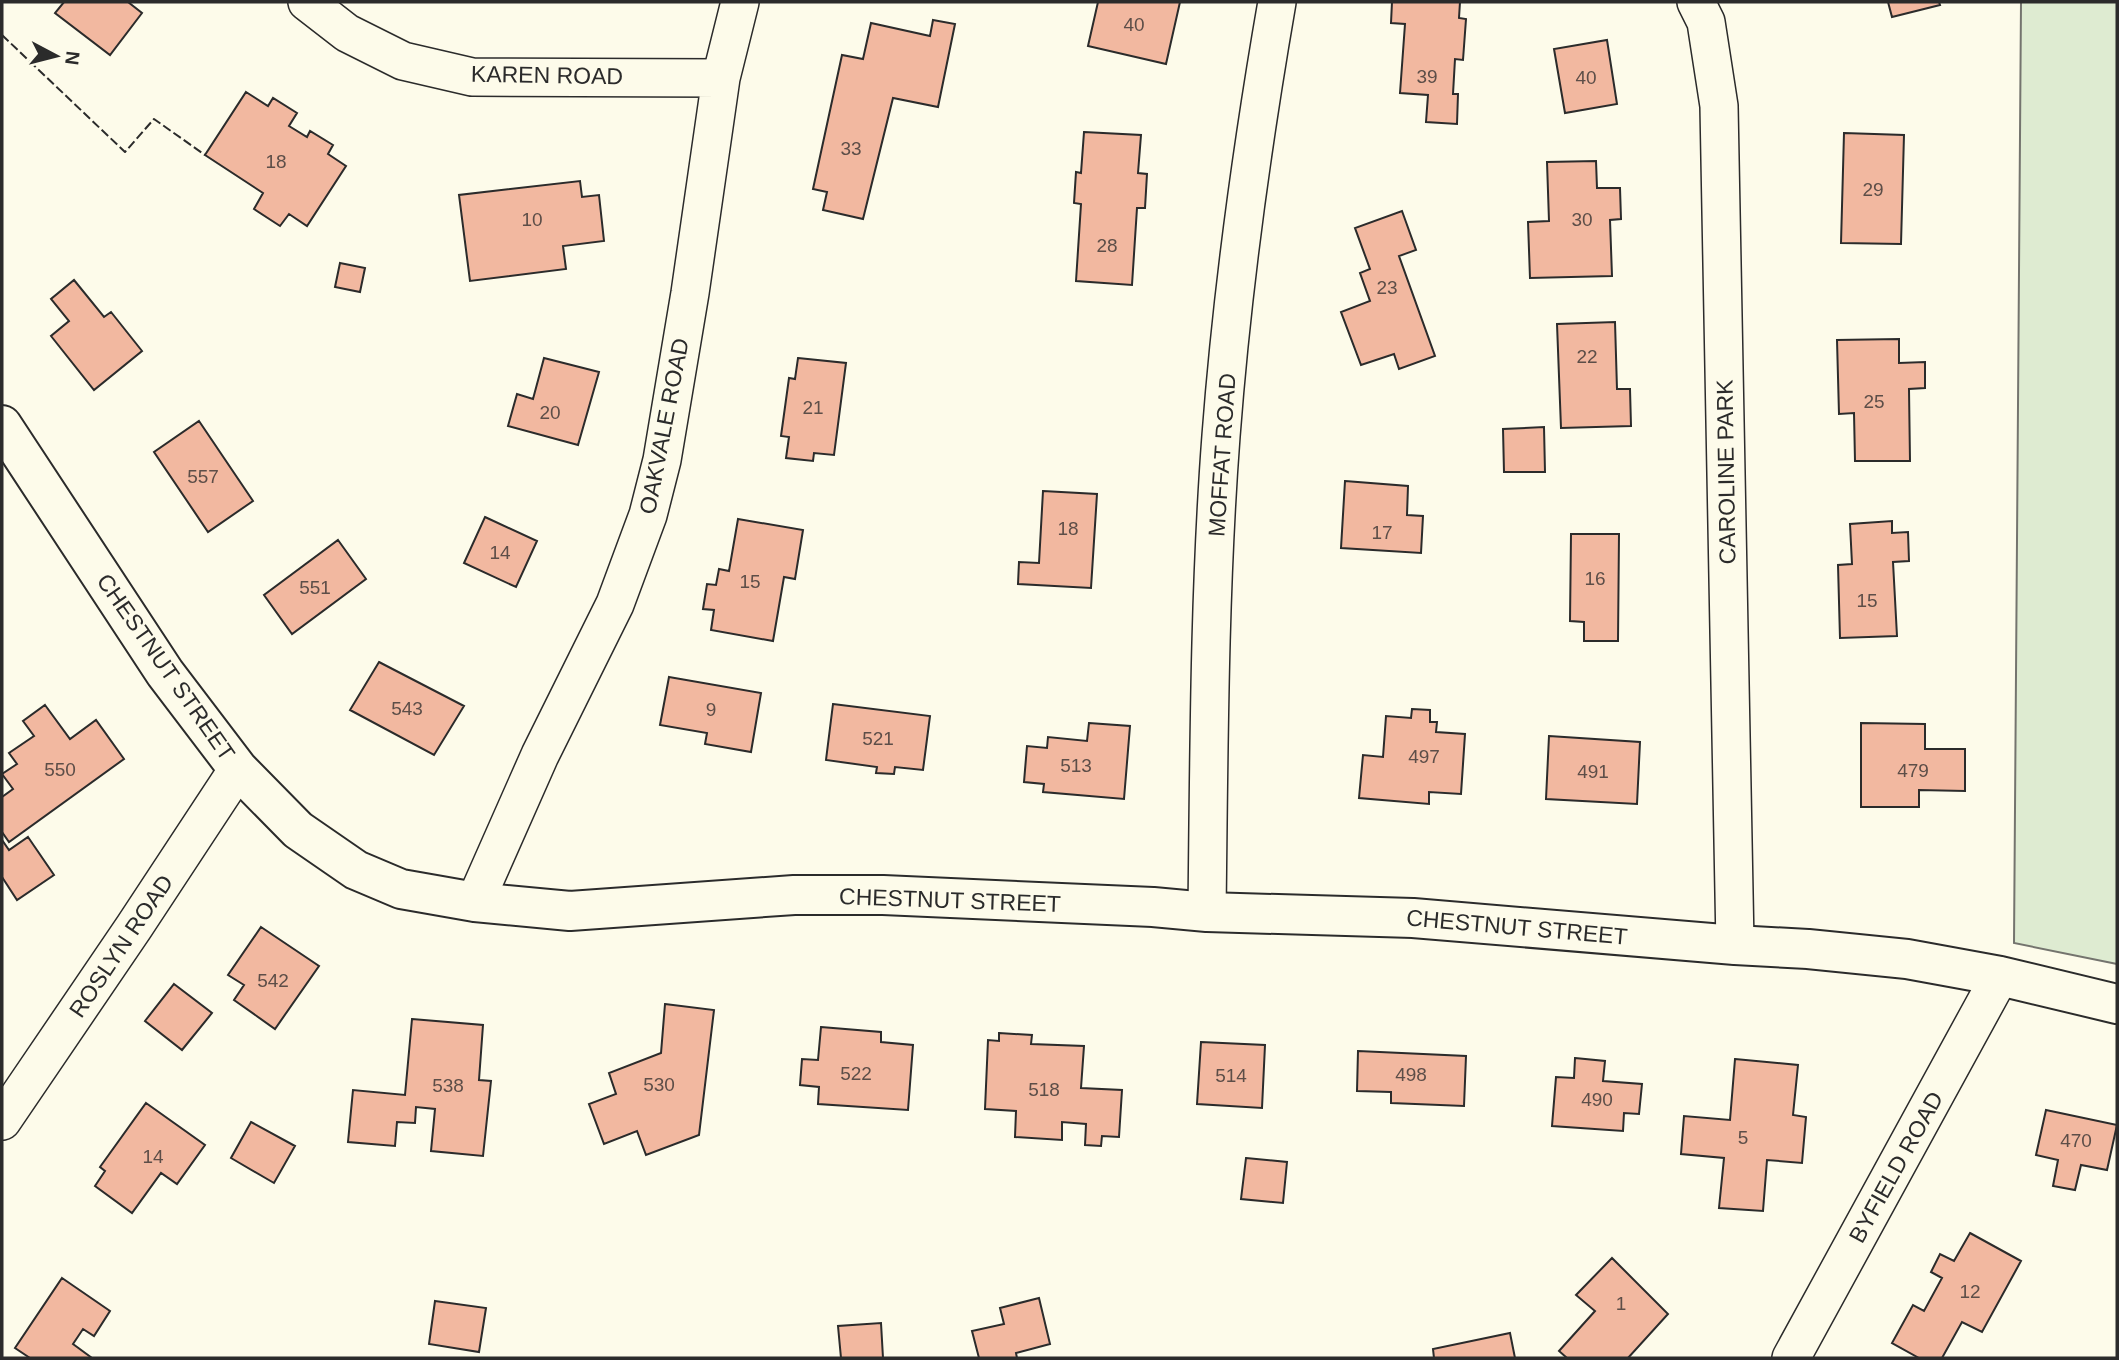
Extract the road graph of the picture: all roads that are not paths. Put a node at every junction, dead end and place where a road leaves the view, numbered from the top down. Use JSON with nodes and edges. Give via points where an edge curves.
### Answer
{"nodes":[{"id":1,"x":307,"y":2,"type":"edge"},
{"id":2,"x":740,"y":2,"type":"edge"},
{"id":3,"x":1277,"y":2,"type":"edge"},
{"id":4,"x":1696,"y":2,"type":"edge"},
{"id":5,"x":721,"y":78,"type":"junction"},
{"id":6,"x":2,"y":425,"type":"edge"},
{"id":7,"x":238,"y":769,"type":"junction"},
{"id":8,"x":475,"y":902,"type":"junction"},
{"id":9,"x":1207,"y":912,"type":"junction"},
{"id":10,"x":1735,"y":945,"type":"junction"},
{"id":11,"x":2000,"y":976,"type":"junction"},
{"id":12,"x":2117,"y":1004,"type":"edge"},
{"id":13,"x":2,"y":1121,"type":"edge"},
{"id":14,"x":1791,"y":1358,"type":"edge"}],
"edges":[{"from":1,"to":5,"type":"street","name":"KAREN ROAD","via":[[347,33],[403,61],[472,77]]},
{"from":2,"to":5,"type":"street","name":"OAKVALE ROAD"},
{"from":3,"to":9,"type":"street","name":"MOFFAT ROAD","via":[[1239,249],[1221,437],[1210,657]]},
{"from":4,"to":10,"type":"street","name":"CAROLINE PARK","via":[[1706,22],[1719,106]]},
{"from":5,"to":8,"type":"street","name":"OAKVALE ROAD","via":[[671,409],[648,515],[615,604],[540,755]]},
{"from":6,"to":7,"type":"main road","name":"CHESTNUT STREET","via":[[165,673]]},
{"from":7,"to":8,"type":"main road","name":"CHESTNUT STREET","via":[[298,830],[356,870],[401,889]]},
{"from":7,"to":13,"type":"street","name":"ROSLYN ROAD"},
{"from":8,"to":9,"type":"main road","name":"CHESTNUT STREET","via":[[570,911],[794,895],[883,895]]},
{"from":9,"to":10,"type":"main road","name":"CHESTNUT STREET","via":[[1413,918]]},
{"from":10,"to":11,"type":"main road","name":"CHESTNUT STREET","via":[[1907,959]]},
{"from":11,"to":12,"type":"main road","name":"CHESTNUT STREET"},
{"from":11,"to":14,"type":"street","name":"BYFIELD ROAD"}]}
